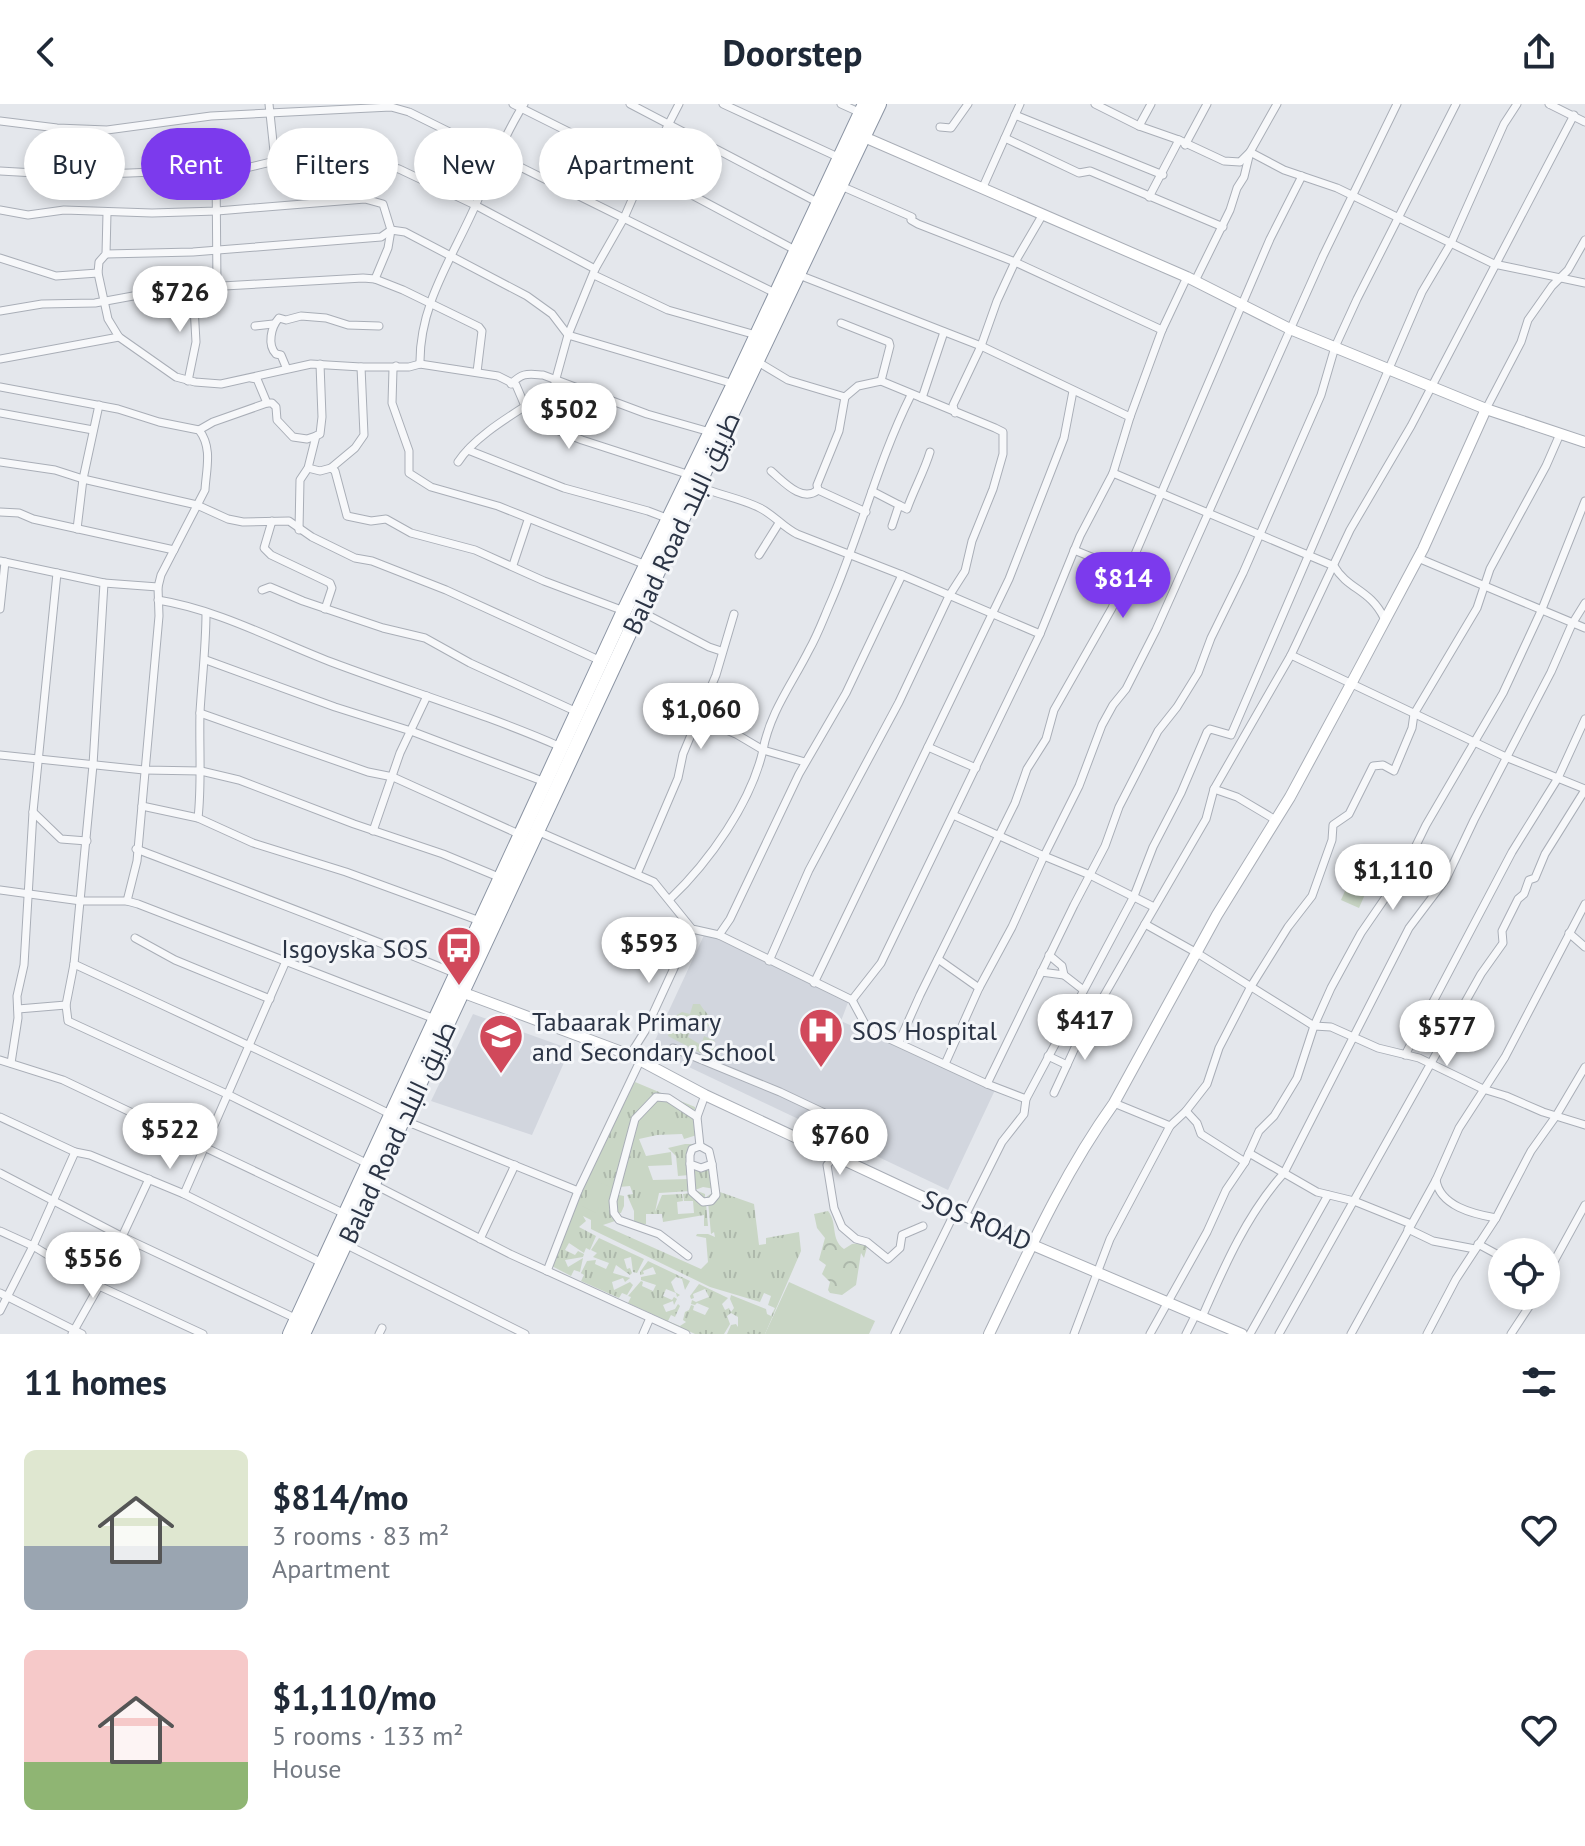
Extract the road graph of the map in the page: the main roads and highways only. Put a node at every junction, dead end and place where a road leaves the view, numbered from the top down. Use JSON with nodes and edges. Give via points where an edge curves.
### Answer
{"nodes":[{"id":1,"x":879,"y":104,"type":"edge"},
{"id":2,"x":863,"y":109,"type":"edge"},
{"id":3,"x":694,"y":480,"type":"junction"},
{"id":4,"x":456,"y":990,"type":"junction"},
{"id":5,"x":397,"y":1117,"type":"junction"},
{"id":6,"x":290,"y":1334,"type":"edge"},
{"id":7,"x":303,"y":1334,"type":"edge"}],
"edges":[{"from":1,"to":3,"type":"highway","name":"Balad Road طريق البلد","via":[[758,362]]},
{"from":2,"to":3,"type":"highway","name":"Balad Road طريق البلد","via":[[710,432]]},
{"from":3,"to":4,"type":"highway","name":"Balad Road طريق البلد","via":[[640,611]]},
{"from":3,"to":4,"type":"highway","name":"Balad Road طريق البلد","via":[[624,611],[457,974]]},
{"from":4,"to":5,"type":"highway","name":"Balad Road طريق البلد"},
{"from":4,"to":5,"type":"highway","name":"Balad Road طريق البلد","via":[[436,1019]]},
{"from":5,"to":6,"type":"highway","name":"Balad Road طريق البلد","via":[[368,1164]]},
{"from":5,"to":7,"type":"highway","name":"Balad Road طريق البلد","via":[[373,1184]]}]}
